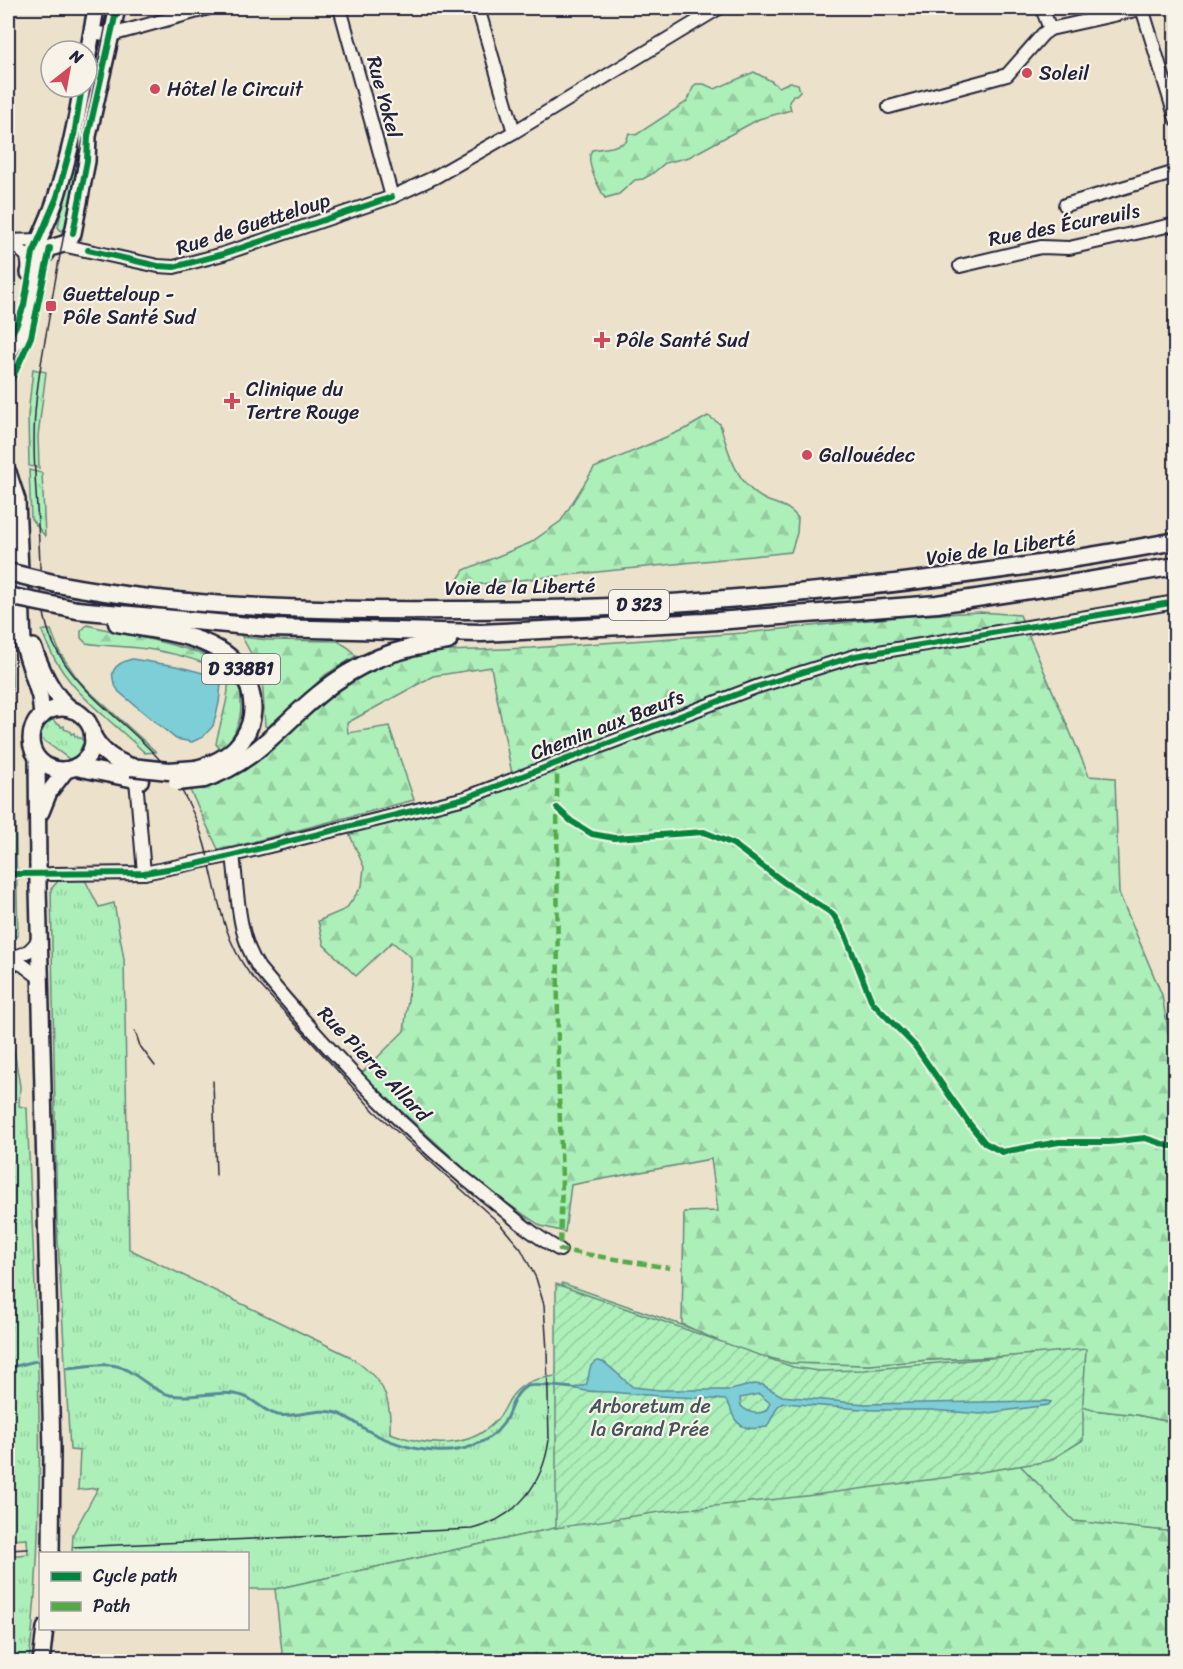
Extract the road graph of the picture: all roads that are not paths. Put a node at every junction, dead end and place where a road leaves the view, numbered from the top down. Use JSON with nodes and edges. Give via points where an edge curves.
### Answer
{"nodes":[{"id":1,"x":96,"y":8,"type":"edge"},
{"id":2,"x":117,"y":8,"type":"edge"},
{"id":3,"x":209,"y":8,"type":"edge"},
{"id":4,"x":340,"y":8,"type":"edge"},
{"id":5,"x":478,"y":8,"type":"edge"},
{"id":6,"x":719,"y":8,"type":"edge"},
{"id":7,"x":1042,"y":8,"type":"edge"},
{"id":8,"x":1143,"y":8,"type":"edge"},
{"id":9,"x":1050,"y":29,"type":"junction"},
{"id":10,"x":92,"y":32,"type":"junction"},
{"id":11,"x":111,"y":35,"type":"junction"},
{"id":12,"x":91,"y":39,"type":"edge"},
{"id":13,"x":80,"y":99,"type":"edge"},
{"id":14,"x":889,"y":107,"type":"dead end"},
{"id":15,"x":1176,"y":119,"type":"edge"},
{"id":16,"x":514,"y":132,"type":"junction"},
{"id":17,"x":1176,"y":172,"type":"edge"},
{"id":18,"x":392,"y":196,"type":"junction"},
{"id":19,"x":57,"y":197,"type":"junction"},
{"id":20,"x":1065,"y":205,"type":"dead end"},
{"id":21,"x":1176,"y":224,"type":"edge"},
{"id":22,"x":73,"y":233,"type":"junction"},
{"id":23,"x":38,"y":240,"type":"junction"},
{"id":24,"x":8,"y":243,"type":"edge"},
{"id":25,"x":62,"y":245,"type":"junction"},
{"id":26,"x":88,"y":250,"type":"junction"},
{"id":27,"x":42,"y":259,"type":"junction"},
{"id":28,"x":960,"y":266,"type":"dead end"},
{"id":29,"x":29,"y":271,"type":"junction"},
{"id":30,"x":8,"y":340,"type":"edge"},
{"id":31,"x":8,"y":355,"type":"edge"},
{"id":32,"x":8,"y":472,"type":"edge"},
{"id":33,"x":8,"y":496,"type":"edge"},
{"id":34,"x":19,"y":533,"type":"junction"},
{"id":35,"x":1176,"y":541,"type":"edge"},
{"id":36,"x":1176,"y":566,"type":"edge"},
{"id":37,"x":8,"y":572,"type":"edge"},
{"id":38,"x":8,"y":596,"type":"edge"},
{"id":39,"x":1176,"y":602,"type":"edge"},
{"id":40,"x":77,"y":609,"type":"junction"},
{"id":41,"x":24,"y":622,"type":"junction"},
{"id":42,"x":481,"y":633,"type":"junction"},
{"id":43,"x":72,"y":710,"type":"junction"},
{"id":44,"x":42,"y":716,"type":"junction"},
{"id":45,"x":93,"y":737,"type":"junction"},
{"id":46,"x":37,"y":758,"type":"junction"},
{"id":47,"x":71,"y":769,"type":"junction"},
{"id":48,"x":200,"y":774,"type":"junction"},
{"id":49,"x":136,"y":775,"type":"junction"},
{"id":50,"x":38,"y":820,"type":"junction"},
{"id":51,"x":233,"y":855,"type":"junction"},
{"id":52,"x":44,"y":870,"type":"junction"},
{"id":53,"x":144,"y":873,"type":"junction"},
{"id":54,"x":39,"y":939,"type":"junction"},
{"id":55,"x":8,"y":958,"type":"edge"},
{"id":56,"x":40,"y":978,"type":"junction"},
{"id":57,"x":560,"y":1250,"type":"dead end"},
{"id":58,"x":51,"y":1552,"type":"edge"},
{"id":59,"x":45,"y":1630,"type":"edge"},
{"id":60,"x":41,"y":1662,"type":"edge"}],
"edges":[{"from":1,"to":10,"type":"main road"},
{"from":2,"to":11,"type":"main road"},
{"from":3,"to":11,"type":"street"},
{"from":4,"to":18,"type":"street","name":"Rue Yokel"},
{"from":5,"to":16,"type":"street"},
{"from":6,"to":16,"type":"street","name":"Rue de Guetteloup"},
{"from":7,"to":9,"type":"street"},
{"from":8,"to":9,"type":"street"},
{"from":8,"to":15,"type":"street"},
{"from":9,"to":14,"type":"street","via":[[1007,75]]},
{"from":10,"to":11,"type":"street"},
{"from":10,"to":12,"type":"main road"},
{"from":11,"to":22,"type":"main road","via":[[88,136]]},
{"from":13,"to":19,"type":"main road"},
{"from":16,"to":18,"type":"street","name":"Rue de Guetteloup","via":[[435,177]]},
{"from":17,"to":20,"type":"street"},
{"from":18,"to":26,"type":"street","name":"Rue de Guetteloup","via":[[174,267]]},
{"from":19,"to":23,"type":"main road"},
{"from":19,"to":25,"type":"main road","via":[[54,231]]},
{"from":21,"to":28,"type":"street","name":"Rue des Écureuils","via":[[1070,248],[1041,247]]},
{"from":22,"to":25,"type":"main road"},
{"from":22,"to":26,"type":"street","via":[[78,244]]},
{"from":23,"to":24,"type":"street"},
{"from":23,"to":27,"type":"street","via":[[43,245]]},
{"from":23,"to":29,"type":"main road"},
{"from":24,"to":29,"type":"street","via":[[27,256]]},
{"from":25,"to":26,"type":"street","name":"Rue de Guetteloup"},
{"from":25,"to":27,"type":"main road","via":[[50,248]]},
{"from":27,"to":31,"type":"main road","via":[[27,321]]},
{"from":29,"to":30,"type":"main road","via":[[24,305]]},
{"from":32,"to":34,"type":"main road","via":[[17,500]]},
{"from":33,"to":34,"type":"main road"},
{"from":34,"to":41,"type":"main road"},
{"from":35,"to":37,"type":"highway","name":"Voie de la Liberté","number":"D 323","bridge":true,"via":[[944,578],[779,596],[623,606],[413,610],[278,607],[99,592]]},
{"from":36,"to":42,"type":"highway","number":"D 323","via":[[937,604],[704,622]]},
{"from":38,"to":40,"type":"highway","number":"D 323","bridge":true},
{"from":39,"to":51,"type":"street","name":"Chemin aux Bœufs","via":[[855,656],[756,687],[465,798]]},
{"from":40,"to":42,"type":"highway","number":"D 323","via":[[270,628]]},
{"from":40,"to":48,"type":"highway","number":"D 338B1","via":[[106,621],[206,643],[233,659],[249,686],[252,703],[248,729],[237,746]]},
{"from":41,"to":43,"type":"main road","via":[[54,693]]},
{"from":41,"to":44,"type":"main road","via":[[23,643]]},
{"from":42,"to":48,"type":"highway","via":[[392,651],[360,666],[315,697],[255,753],[230,769]]},
{"from":43,"to":44,"type":"main road","via":[[56,709]]},
{"from":43,"to":45,"type":"main road","via":[[86,720]]},
{"from":44,"to":46,"type":"main road","via":[[31,736]]},
{"from":45,"to":47,"type":"main road","via":[[89,754]]},
{"from":45,"to":49,"type":"highway","via":[[103,752]]},
{"from":46,"to":47,"type":"main road","via":[[50,768]]},
{"from":46,"to":50,"type":"main road"},
{"from":47,"to":49,"type":"highway"},
{"from":47,"to":50,"type":"main road","via":[[49,792]]},
{"from":48,"to":49,"type":"highway","bridge":true,"via":[[167,783]]},
{"from":49,"to":53,"type":"street"},
{"from":50,"to":52,"type":"main road"},
{"from":51,"to":53,"type":"street","name":"Chemin aux Bœufs"},
{"from":51,"to":57,"type":"street","name":"Rue Pierre Allard","via":[[246,943],[259,968],[375,1098],[468,1182]]},
{"from":52,"to":53,"type":"street","name":"Chemin aux Bœufs"},
{"from":52,"to":54,"type":"main road","bridge":true,"via":[[38,888]]},
{"from":54,"to":55,"type":"street","via":[[28,953]]},
{"from":54,"to":56,"type":"main road"},
{"from":55,"to":56,"type":"street"},
{"from":56,"to":58,"type":"main road"},
{"from":59,"to":60,"type":"main road"}]}
